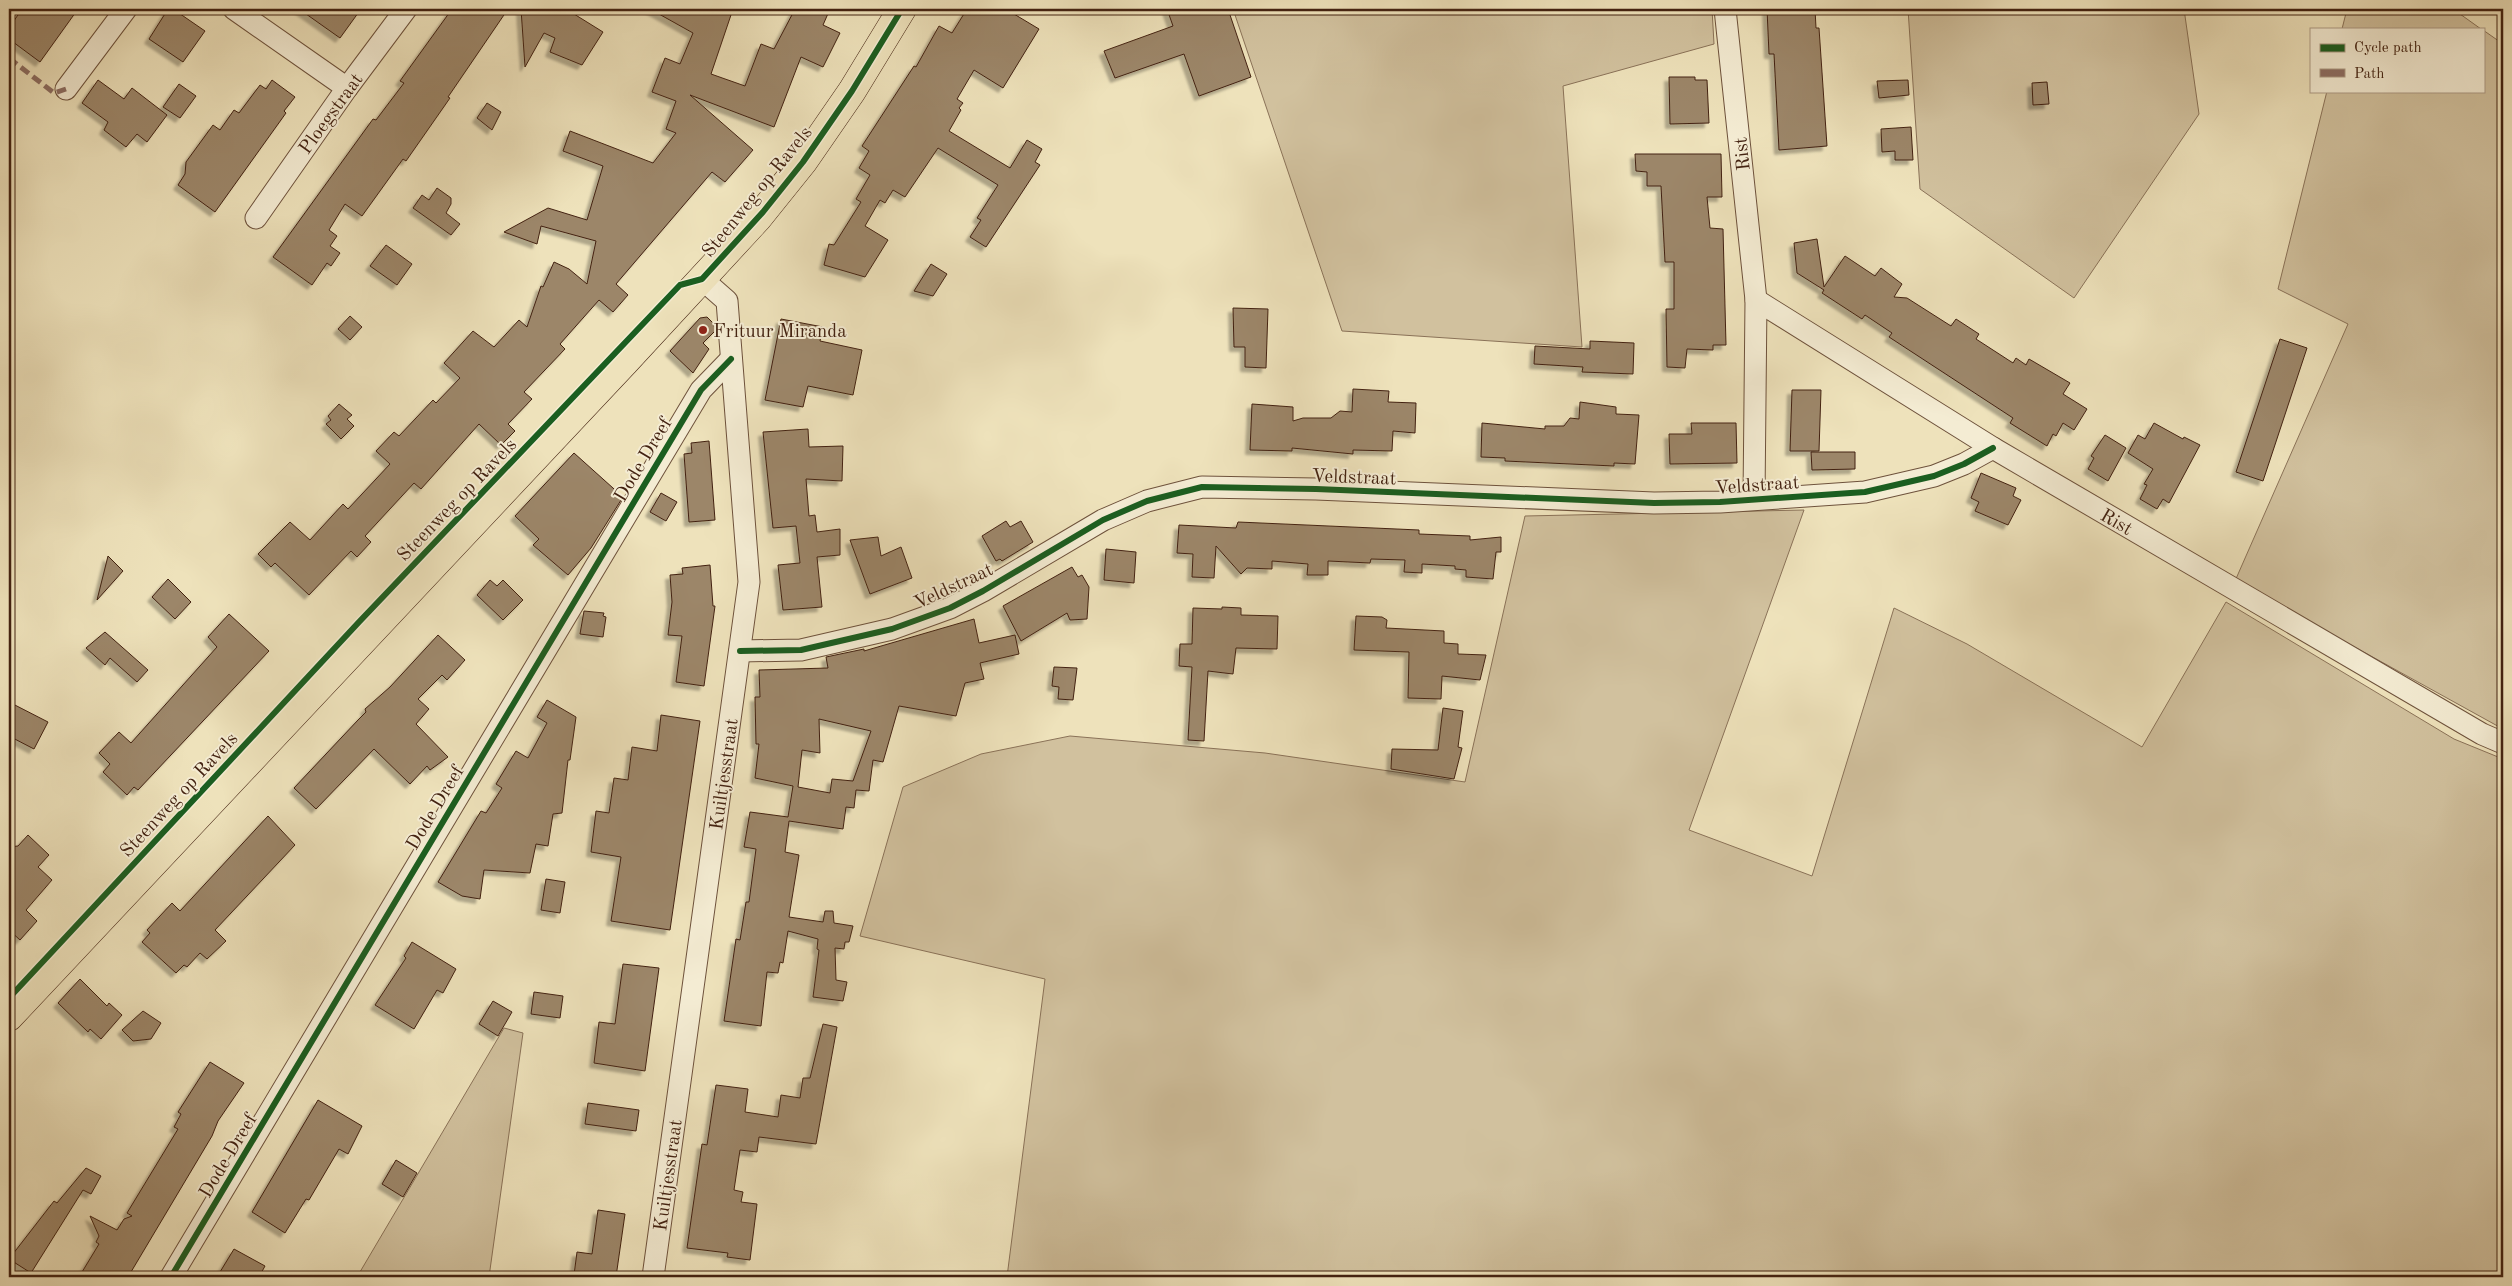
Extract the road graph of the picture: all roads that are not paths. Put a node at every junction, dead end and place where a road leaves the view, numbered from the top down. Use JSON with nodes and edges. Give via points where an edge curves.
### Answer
{"nodes":[{"id":1,"x":126,"y":9,"type":"edge"},
{"id":2,"x":234,"y":9,"type":"edge"},
{"id":3,"x":406,"y":9,"type":"edge"},
{"id":4,"x":902,"y":9,"type":"edge"},
{"id":5,"x":1725,"y":9,"type":"edge"},
{"id":6,"x":346,"y":88,"type":"junction"},
{"id":7,"x":66,"y":89,"type":"dead end"},
{"id":8,"x":256,"y":218,"type":"dead end"},
{"id":9,"x":702,"y":279,"type":"junction"},
{"id":10,"x":1756,"y":300,"type":"junction"},
{"id":11,"x":731,"y":359,"type":"junction"},
{"id":12,"x":1993,"y":448,"type":"junction"},
{"id":13,"x":1754,"y":498,"type":"junction"},
{"id":14,"x":740,"y":651,"type":"junction"},
{"id":15,"x":2503,"y":743,"type":"edge"},
{"id":16,"x":9,"y":1017,"type":"edge"},
{"id":17,"x":171,"y":1277,"type":"edge"},
{"id":18,"x":653,"y":1277,"type":"edge"}],
"edges":[{"from":1,"to":7,"type":"street"},
{"from":2,"to":6,"type":"street"},
{"from":3,"to":6,"type":"street","name":"Ploegstraat"},
{"from":4,"to":9,"type":"main road","name":"Steenweg op Ravels","via":[[852,91],[803,162],[758,218]]},
{"from":5,"to":10,"type":"street","name":"Rist"},
{"from":6,"to":8,"type":"street","name":"Ploegstraat"},
{"from":9,"to":11,"type":"street","name":"Kuiltjesstraat","via":[[727,301]]},
{"from":9,"to":16,"type":"main road","name":"Steenweg op Ravels"},
{"from":10,"to":12,"type":"street","name":"Rist"},
{"from":10,"to":13,"type":"street","name":"Rist"},
{"from":11,"to":14,"type":"street","name":"Kuiltjesstraat","via":[[749,582]]},
{"from":11,"to":17,"type":"street","name":"Dode Dreef","via":[[696,398]]},
{"from":12,"to":13,"type":"street","name":"Veldstraat","via":[[1934,476],[1865,492]]},
{"from":12,"to":15,"type":"street","name":"Rist","via":[[2482,734]]},
{"from":13,"to":14,"type":"street","name":"Veldstraat","via":[[1654,503],[1202,487],[1147,501],[1103,520],[983,591],[950,608],[892,629],[801,650]]},
{"from":14,"to":18,"type":"street","name":"Kuiltjesstraat"}]}
